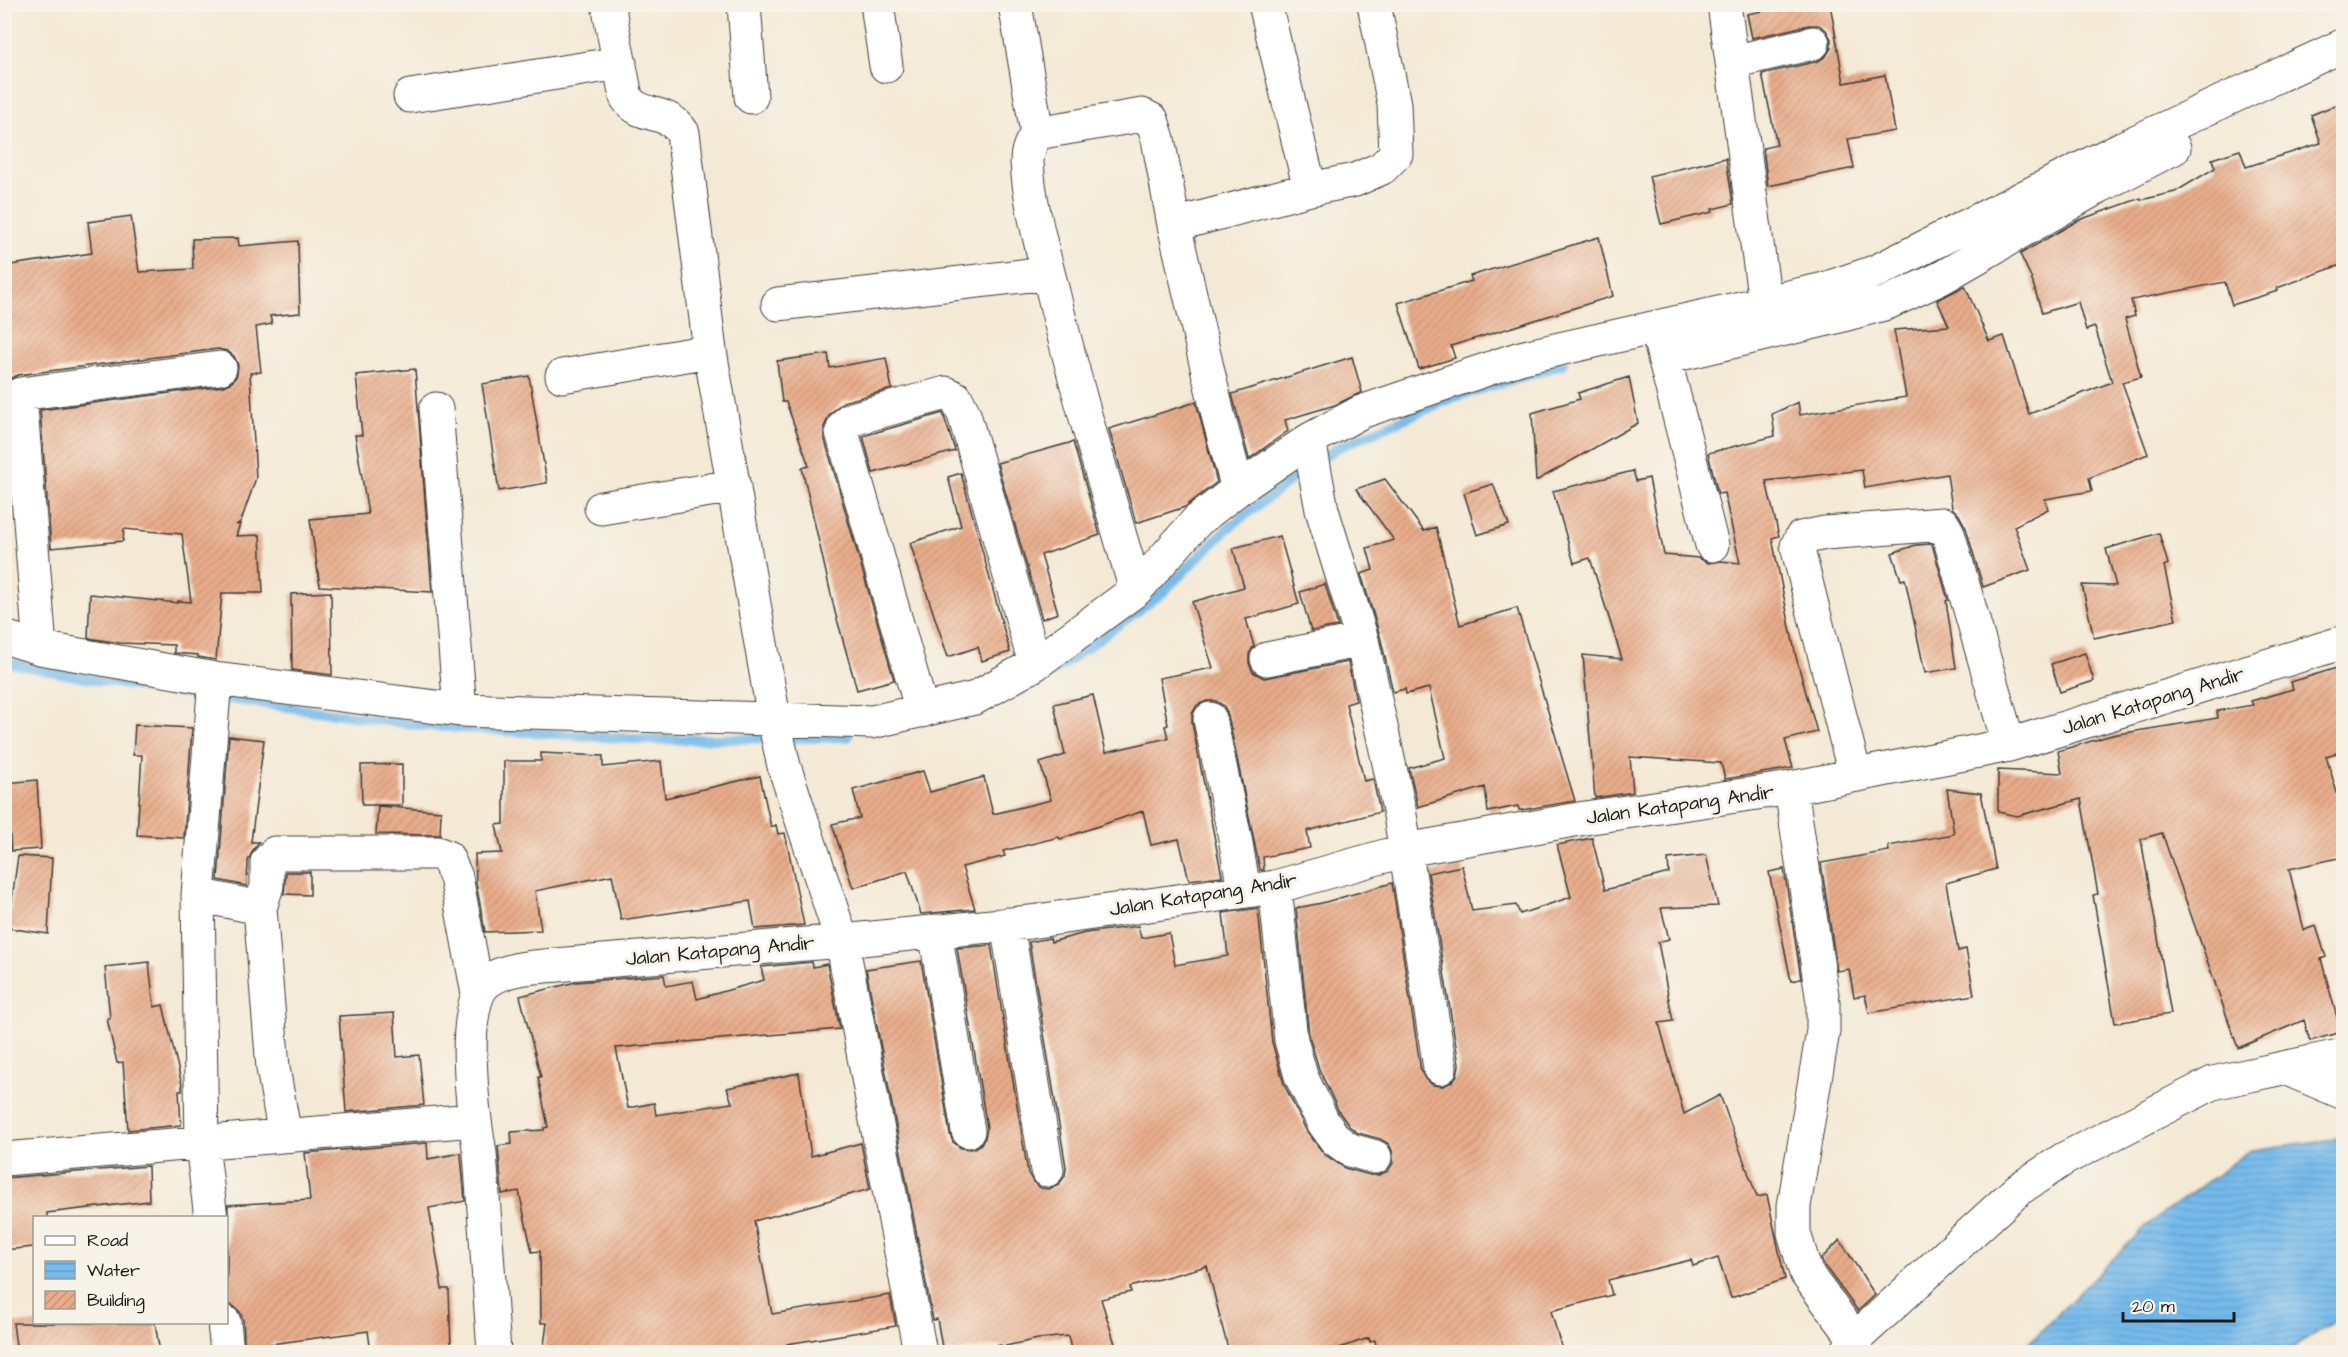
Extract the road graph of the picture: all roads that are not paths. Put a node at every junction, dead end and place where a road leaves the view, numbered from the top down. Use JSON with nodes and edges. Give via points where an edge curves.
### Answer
{"nodes":[{"id":1,"x":608,"y":4,"type":"edge"},
{"id":2,"x":744,"y":4,"type":"edge"},
{"id":3,"x":877,"y":4,"type":"edge"},
{"id":4,"x":1015,"y":4,"type":"edge"},
{"id":5,"x":1265,"y":4,"type":"edge"},
{"id":6,"x":1374,"y":4,"type":"edge"},
{"id":7,"x":1724,"y":4,"type":"edge"},
{"id":8,"x":1813,"y":43,"type":"dead end"},
{"id":9,"x":2343,"y":45,"type":"edge"},
{"id":10,"x":1732,"y":62,"type":"junction"},
{"id":11,"x":620,"y":63,"type":"junction"},
{"id":12,"x":885,"y":66,"type":"dead end"},
{"id":13,"x":2343,"y":68,"type":"edge"},
{"id":14,"x":410,"y":96,"type":"dead end"},
{"id":15,"x":752,"y":97,"type":"dead end"},
{"id":16,"x":1037,"y":133,"type":"junction"},
{"id":17,"x":1310,"y":189,"type":"junction"},
{"id":18,"x":1174,"y":225,"type":"junction"},
{"id":19,"x":1048,"y":273,"type":"junction"},
{"id":20,"x":1765,"y":302,"type":"junction"},
{"id":21,"x":778,"y":304,"type":"dead end"},
{"id":22,"x":1660,"y":341,"type":"junction"},
{"id":23,"x":710,"y":351,"type":"junction"},
{"id":24,"x":220,"y":368,"type":"dead end"},
{"id":25,"x":561,"y":376,"type":"dead end"},
{"id":26,"x":12,"y":395,"type":"edge"},
{"id":27,"x":436,"y":409,"type":"dead end"},
{"id":28,"x":1312,"y":453,"type":"junction"},
{"id":29,"x":734,"y":486,"type":"junction"},
{"id":30,"x":1238,"y":489,"type":"junction"},
{"id":31,"x":601,"y":508,"type":"dead end"},
{"id":32,"x":1712,"y":545,"type":"dead end"},
{"id":33,"x":1136,"y":590,"type":"junction"},
{"id":34,"x":4,"y":637,"type":"edge"},
{"id":35,"x":1362,"y":640,"type":"junction"},
{"id":36,"x":2343,"y":642,"type":"edge"},
{"id":37,"x":40,"y":648,"type":"junction"},
{"id":38,"x":1267,"y":659,"type":"dead end"},
{"id":39,"x":1035,"y":664,"type":"junction"},
{"id":40,"x":214,"y":692,"type":"junction"},
{"id":41,"x":460,"y":710,"type":"junction"},
{"id":42,"x":922,"y":711,"type":"junction"},
{"id":43,"x":1210,"y":719,"type":"dead end"},
{"id":44,"x":775,"y":724,"type":"junction"},
{"id":45,"x":2009,"y":745,"type":"junction"},
{"id":46,"x":1855,"y":775,"type":"junction"},
{"id":47,"x":1791,"y":788,"type":"junction"},
{"id":48,"x":1406,"y":850,"type":"junction"},
{"id":49,"x":1259,"y":889,"type":"junction"},
{"id":50,"x":198,"y":895,"type":"junction"},
{"id":51,"x":260,"y":908,"type":"junction"},
{"id":52,"x":1007,"y":924,"type":"junction"},
{"id":53,"x":935,"y":932,"type":"junction"},
{"id":54,"x":842,"y":941,"type":"junction"},
{"id":55,"x":478,"y":994,"type":"junction"},
{"id":56,"x":2343,"y":1055,"type":"edge"},
{"id":57,"x":1440,"y":1068,"type":"dead end"},
{"id":58,"x":2286,"y":1068,"type":"junction"},
{"id":59,"x":2343,"y":1093,"type":"edge"},
{"id":60,"x":474,"y":1120,"type":"junction"},
{"id":61,"x":968,"y":1131,"type":"dead end"},
{"id":62,"x":281,"y":1136,"type":"junction"},
{"id":63,"x":202,"y":1144,"type":"junction"},
{"id":64,"x":1375,"y":1157,"type":"dead end"},
{"id":65,"x":4,"y":1159,"type":"edge"},
{"id":66,"x":1047,"y":1170,"type":"dead end"},
{"id":67,"x":211,"y":1216,"type":"edge"},
{"id":68,"x":224,"y":1324,"type":"edge"},
{"id":69,"x":1851,"y":1346,"type":"edge"},
{"id":70,"x":227,"y":1353,"type":"edge"},
{"id":71,"x":494,"y":1353,"type":"edge"},
{"id":72,"x":920,"y":1353,"type":"edge"}],
"edges":[{"from":1,"to":11,"type":"street"},
{"from":2,"to":15,"type":"street"},
{"from":3,"to":12,"type":"street"},
{"from":4,"to":16,"type":"street"},
{"from":5,"to":17,"type":"street"},
{"from":6,"to":17,"type":"street","via":[[1394,104],[1396,154],[1382,168],[1355,180]]},
{"from":7,"to":10,"type":"street"},
{"from":8,"to":10,"type":"street"},
{"from":9,"to":20,"type":"street","via":[[2122,148],[1877,271],[1824,289]]},
{"from":10,"to":20,"type":"street"},
{"from":11,"to":14,"type":"street"},
{"from":11,"to":23,"type":"street","via":[[630,104],[673,120],[683,133]]},
{"from":13,"to":22,"type":"street","via":[[2146,161],[1941,278],[1887,303],[1832,318]]},
{"from":16,"to":18,"type":"street","via":[[1142,116],[1152,120]]},
{"from":16,"to":19,"type":"street","via":[[1029,147],[1028,162]]},
{"from":17,"to":18,"type":"street"},
{"from":18,"to":30,"type":"street"},
{"from":19,"to":21,"type":"street"},
{"from":19,"to":33,"type":"street","via":[[1071,368]]},
{"from":20,"to":22,"type":"street"},
{"from":22,"to":28,"type":"street","via":[[1520,357],[1361,412]]},
{"from":22,"to":32,"type":"street"},
{"from":23,"to":25,"type":"street"},
{"from":23,"to":29,"type":"street"},
{"from":24,"to":26,"type":"street"},
{"from":26,"to":37,"type":"street"},
{"from":27,"to":41,"type":"street"},
{"from":28,"to":30,"type":"street"},
{"from":28,"to":35,"type":"street","via":[[1322,510]]},
{"from":29,"to":31,"type":"street"},
{"from":29,"to":44,"type":"street"},
{"from":30,"to":33,"type":"street","via":[[1197,521]]},
{"from":33,"to":39,"type":"street"},
{"from":34,"to":37,"type":"street"},
{"from":35,"to":38,"type":"street"},
{"from":35,"to":48,"type":"street"},
{"from":36,"to":45,"type":"street","name":"Jalan Katapang Andir"},
{"from":37,"to":40,"type":"street"},
{"from":39,"to":42,"type":"street","via":[[975,698]]},
{"from":39,"to":42,"type":"street","via":[[964,414],[956,398],[946,393],[849,420],[842,432]]},
{"from":40,"to":41,"type":"street"},
{"from":40,"to":50,"type":"street"},
{"from":41,"to":44,"type":"street"},
{"from":42,"to":44,"type":"street","via":[[872,722]]},
{"from":43,"to":49,"type":"street","via":[[1236,838]]},
{"from":44,"to":54,"type":"street","via":[[784,766]]},
{"from":45,"to":46,"type":"street","name":"Jalan Katapang Andir"},
{"from":45,"to":46,"type":"street","via":[[1943,524],[1825,533],[1801,538],[1797,546]]},
{"from":46,"to":47,"type":"street","name":"Jalan Katapang Andir"},
{"from":47,"to":48,"type":"street","name":"Jalan Katapang Andir","via":[[1585,818]]},
{"from":47,"to":69,"type":"street","via":[[1823,1031],[1794,1206],[1794,1233],[1806,1273]]},
{"from":48,"to":49,"type":"street","name":"Jalan Katapang Andir"},
{"from":48,"to":57,"type":"street"},
{"from":49,"to":52,"type":"street","name":"Jalan Katapang Andir"},
{"from":49,"to":64,"type":"street","via":[[1301,1076],[1335,1139],[1350,1150]]},
{"from":50,"to":51,"type":"street"},
{"from":50,"to":63,"type":"street"},
{"from":51,"to":55,"type":"street","via":[[267,886],[267,862],[275,853],[437,853],[447,857],[456,878]]},
{"from":51,"to":62,"type":"street"},
{"from":52,"to":53,"type":"street","name":"Jalan Katapang Andir"},
{"from":52,"to":66,"type":"street"},
{"from":53,"to":54,"type":"street","name":"Jalan Katapang Andir"},
{"from":53,"to":61,"type":"street"},
{"from":54,"to":55,"type":"street","name":"Jalan Katapang Andir","via":[[522,969],[485,982]]},
{"from":54,"to":72,"type":"street"},
{"from":55,"to":60,"type":"street","via":[[469,1060]]},
{"from":56,"to":58,"type":"street"},
{"from":58,"to":59,"type":"street"},
{"from":58,"to":69,"type":"street","via":[[2213,1083],[2064,1159],[2019,1189]]},
{"from":60,"to":62,"type":"street"},
{"from":60,"to":71,"type":"street","via":[[481,1163]]},
{"from":62,"to":63,"type":"street"},
{"from":63,"to":65,"type":"street"},
{"from":63,"to":67,"type":"street"},
{"from":68,"to":70,"type":"street"}]}
